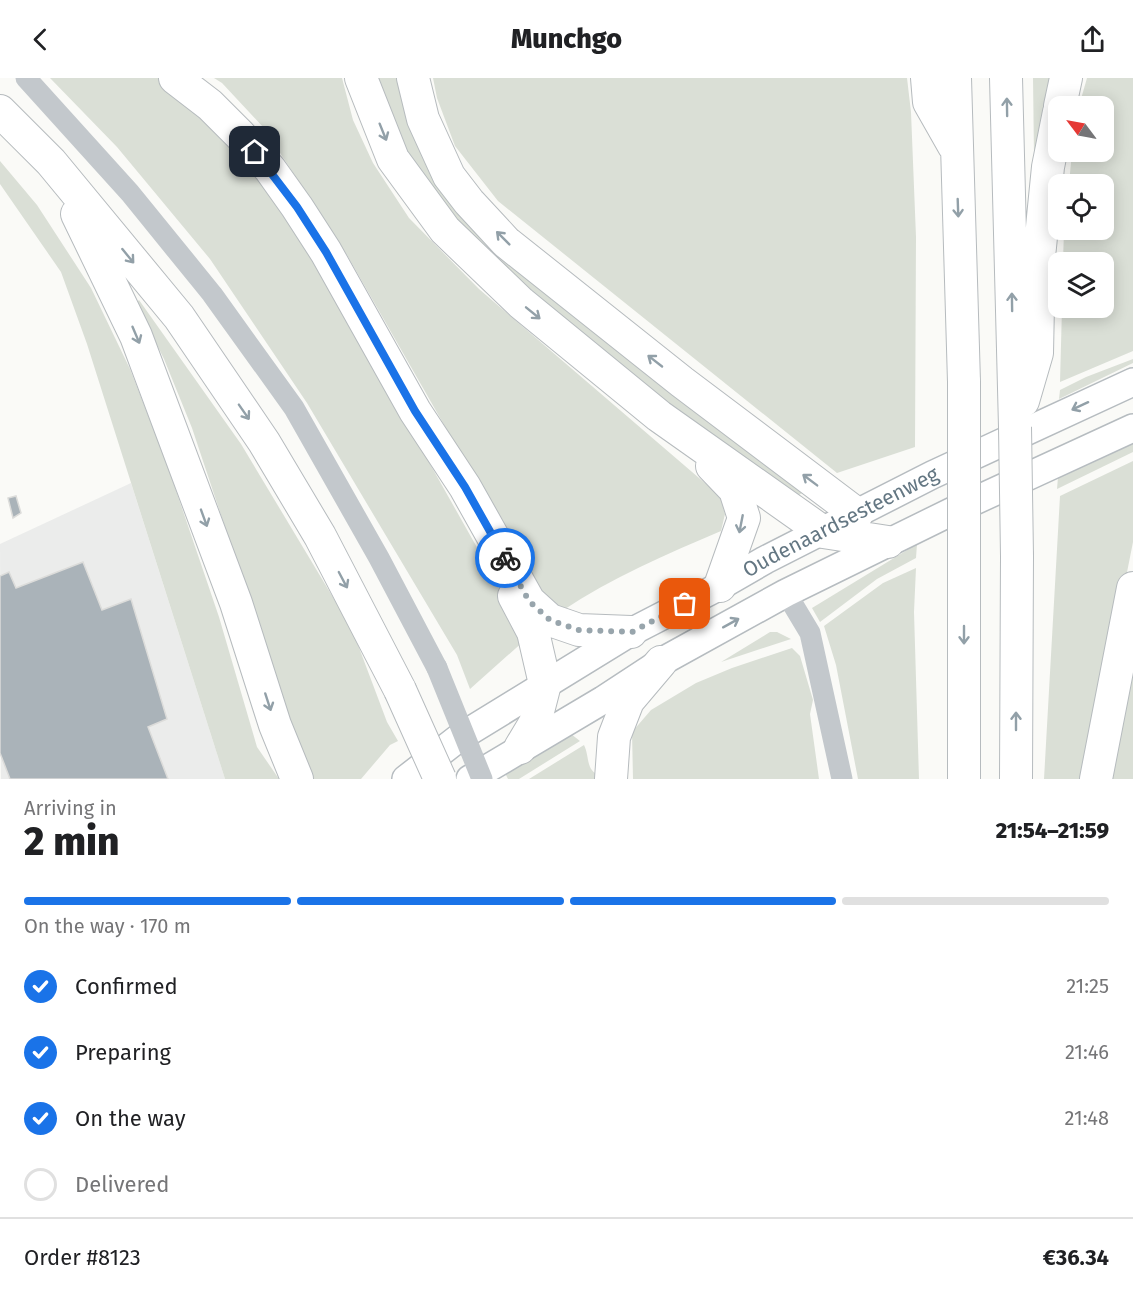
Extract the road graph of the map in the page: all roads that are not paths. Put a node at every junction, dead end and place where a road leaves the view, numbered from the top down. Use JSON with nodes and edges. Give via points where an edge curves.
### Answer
{"nodes":[{"id":1,"x":26,"y":78,"type":"edge"},
{"id":2,"x":175,"y":78,"type":"edge"},
{"id":3,"x":361,"y":78,"type":"edge"},
{"id":4,"x":412,"y":78,"type":"edge"},
{"id":5,"x":927,"y":78,"type":"edge"},
{"id":6,"x":955,"y":78,"type":"edge"},
{"id":7,"x":1006,"y":78,"type":"edge"},
{"id":8,"x":1066,"y":78,"type":"edge"},
{"id":9,"x":1062,"y":96,"type":"edge"},
{"id":10,"x":0,"y":111,"type":"edge"},
{"id":11,"x":956,"y":150,"type":"junction"},
{"id":12,"x":51,"y":162,"type":"junction"},
{"id":13,"x":1049,"y":162,"type":"edge"},
{"id":14,"x":1025,"y":357,"type":"junction"},
{"id":15,"x":1133,"y":381,"type":"edge"},
{"id":16,"x":659,"y":416,"type":"junction"},
{"id":17,"x":1133,"y":428,"type":"edge"},
{"id":18,"x":430,"y":435,"type":"junction"},
{"id":19,"x":857,"y":514,"type":"junction"},
{"id":20,"x":823,"y":532,"type":"junction"},
{"id":21,"x":888,"y":542,"type":"junction"},
{"id":22,"x":720,"y":586,"type":"junction"},
{"id":23,"x":1133,"y":588,"type":"edge"},
{"id":24,"x":786,"y":593,"type":"junction"},
{"id":25,"x":632,"y":632,"type":"junction"},
{"id":26,"x":661,"y":662,"type":"junction"},
{"id":27,"x":545,"y":684,"type":"junction"},
{"id":28,"x":520,"y":748,"type":"junction"},
{"id":29,"x":297,"y":779,"type":"edge"},
{"id":30,"x":406,"y":779,"type":"edge"},
{"id":31,"x":440,"y":779,"type":"edge"},
{"id":32,"x":470,"y":779,"type":"edge"},
{"id":33,"x":482,"y":779,"type":"edge"},
{"id":34,"x":610,"y":779,"type":"edge"},
{"id":35,"x":842,"y":779,"type":"edge"},
{"id":36,"x":964,"y":779,"type":"edge"},
{"id":37,"x":1016,"y":779,"type":"edge"},
{"id":38,"x":1096,"y":779,"type":"edge"}],
"edges":[{"from":1,"to":33,"type":"lane","bridge":true,"via":[[138,202],[212,294],[294,408],[437,668]]},
{"from":2,"to":18,"type":"highway","via":[[210,105],[270,169],[326,252]]},
{"from":3,"to":16,"type":"highway","one_way":true,"via":[[393,159],[445,230],[521,303]]},
{"from":19,"to":4,"type":"highway","one_way":true,"via":[[506,242],[449,176],[423,119]]},
{"from":5,"to":11,"type":"highway","via":[[929,102]]},
{"from":6,"to":11,"type":"highway"},
{"from":14,"to":7,"type":"highway","one_way":true},
{"from":8,"to":9,"type":"highway"},
{"from":10,"to":12,"type":"highway"},
{"from":11,"to":36,"type":"highway","one_way":true,"bridge":true,"via":[[964,382]]},
{"from":12,"to":29,"type":"highway","one_way":true,"via":[[136,336]]},
{"from":12,"to":31,"type":"highway","one_way":true,"bridge":true,"via":[[179,317],[264,442],[320,536],[400,690]]},
{"from":13,"to":14,"type":"highway"},
{"from":37,"to":14,"type":"highway","one_way":true,"bridge":true,"via":[[1015,427]]},
{"from":15,"to":19,"type":"main road","name":"Oudenaardsesteenweg","one_way":true},
{"from":16,"to":20,"type":"highway"},
{"from":16,"to":22,"type":"highway","one_way":true,"via":[[735,490],[744,518]]},
{"from":17,"to":21,"type":"main road","name":"Oudenaardsesteenweg"},
{"from":18,"to":25,"type":"highway","via":[[465,487],[529,601],[550,620],[579,630]]},
{"from":18,"to":27,"type":"highway","via":[[533,632]]},
{"from":19,"to":20,"type":"main road","name":"Oudenaardsesteenweg"},
{"from":20,"to":21,"type":"highway"},
{"from":20,"to":22,"type":"main road","name":"Oudenaardsesteenweg"},
{"from":21,"to":24,"type":"main road","name":"Oudenaardsesteenweg"},
{"from":22,"to":25,"type":"main road","name":"Oudenaardsesteenweg"},
{"from":23,"to":38,"type":"highway"},
{"from":26,"to":24,"type":"main road","name":"Oudenaardsesteenweg","one_way":true},
{"from":24,"to":35,"type":"lane","via":[[810,633]]},
{"from":25,"to":27,"type":"main road","name":"Oudenaardsesteenweg"},
{"from":26,"to":28,"type":"main road","name":"Oudenaardsesteenweg"},
{"from":26,"to":34,"type":"highway","via":[[628,701],[614,737]]},
{"from":27,"to":28,"type":"highway","via":[[535,723]]},
{"from":27,"to":30,"type":"main road","name":"Oudenaardsesteenweg","via":[[459,737]]},
{"from":28,"to":32,"type":"main road","name":"Oudenaardsesteenweg"}]}
